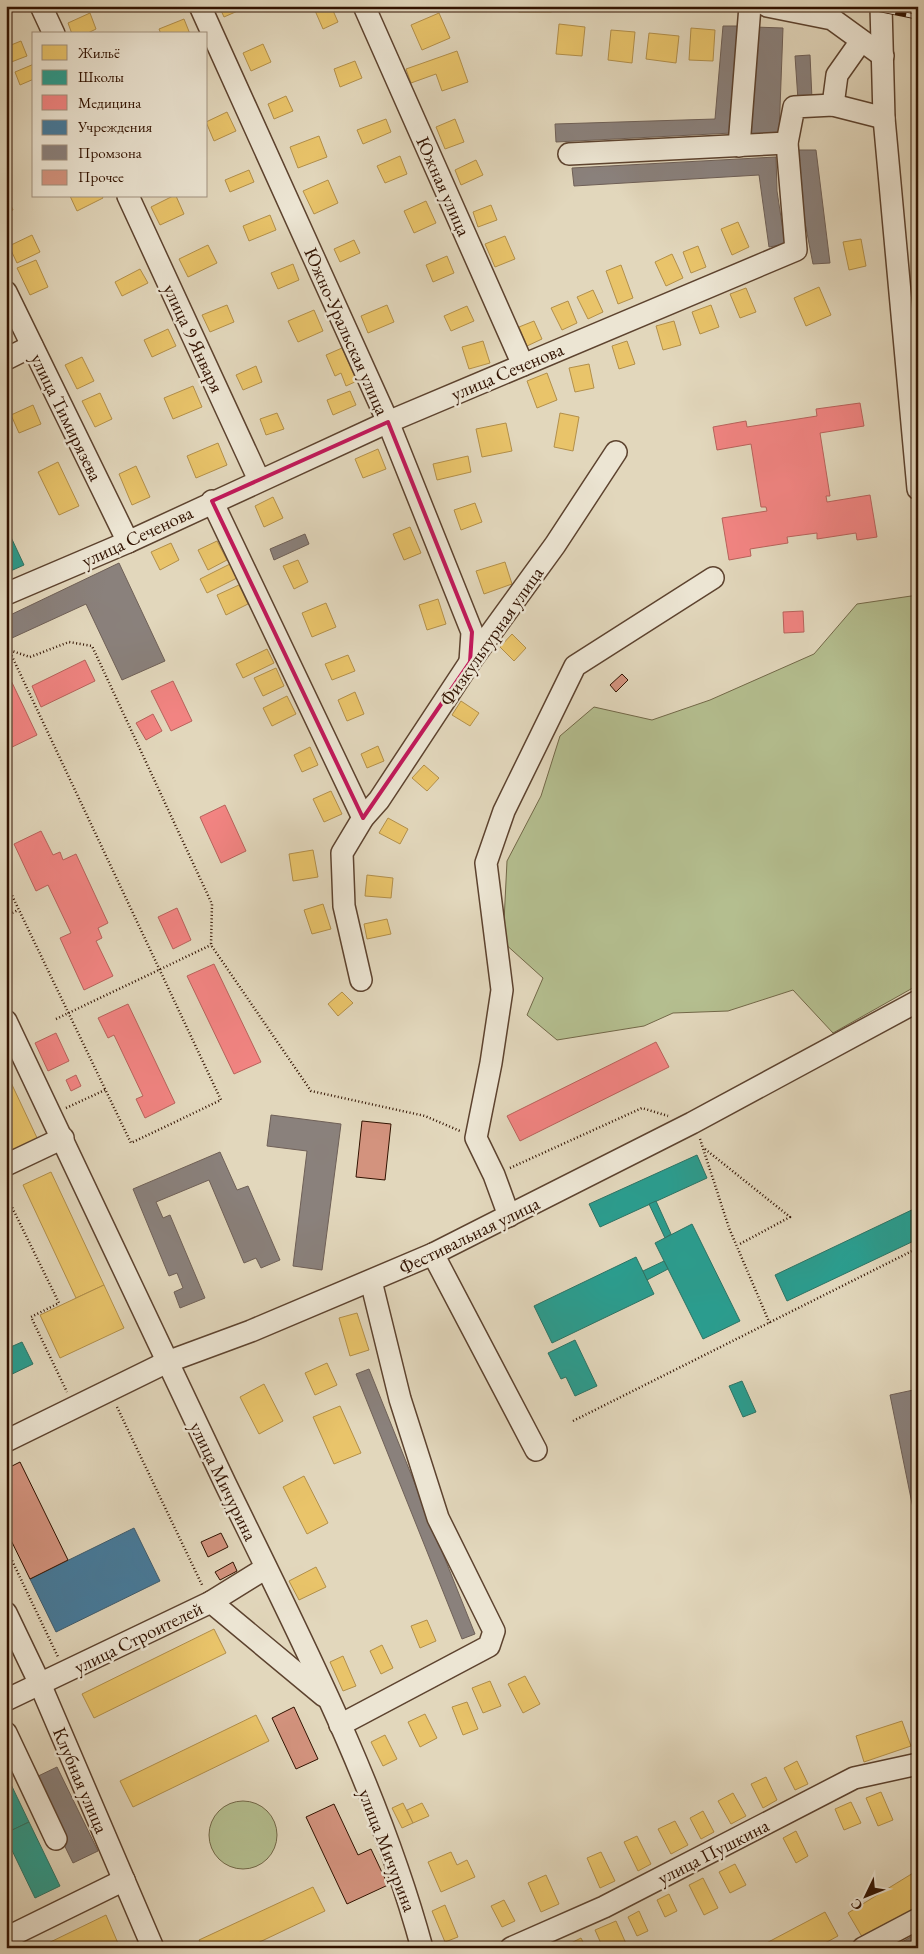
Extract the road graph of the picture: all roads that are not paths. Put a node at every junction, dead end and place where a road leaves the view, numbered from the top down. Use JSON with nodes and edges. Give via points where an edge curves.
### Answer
{"nodes":[{"id":1,"x":41,"y":6,"type":"edge"},
{"id":2,"x":200,"y":6,"type":"edge"},
{"id":3,"x":364,"y":6,"type":"edge"},
{"id":4,"x":750,"y":6,"type":"edge"},
{"id":5,"x":767,"y":6,"type":"edge"},
{"id":6,"x":881,"y":6,"type":"edge"},
{"id":7,"x":53,"y":32,"type":"edge"},
{"id":8,"x":861,"y":41,"type":"junction"},
{"id":9,"x":883,"y":56,"type":"junction"},
{"id":10,"x":833,"y":105,"type":"junction"},
{"id":11,"x":884,"y":118,"type":"junction"},
{"id":12,"x":787,"y":144,"type":"junction"},
{"id":13,"x":739,"y":146,"type":"junction"},
{"id":14,"x":569,"y":154,"type":"dead end"},
{"id":15,"x":129,"y":198,"type":"edge"},
{"id":16,"x":6,"y":292,"type":"edge"},
{"id":17,"x":32,"y":346,"type":"junction"},
{"id":18,"x":6,"y":359,"type":"edge"},
{"id":19,"x":523,"y":365,"type":"junction"},
{"id":20,"x":388,"y":422,"type":"junction"},
{"id":21,"x":616,"y":452,"type":"dead end"},
{"id":22,"x":259,"y":480,"type":"junction"},
{"id":23,"x":918,"y":489,"type":"edge"},
{"id":24,"x":212,"y":501,"type":"junction"},
{"id":25,"x":128,"y":542,"type":"junction"},
{"id":26,"x":713,"y":578,"type":"dead end"},
{"id":27,"x":6,"y":594,"type":"edge"},
{"id":28,"x":470,"y":662,"type":"junction"},
{"id":29,"x":363,"y":818,"type":"junction"},
{"id":30,"x":361,"y":980,"type":"dead end"},
{"id":31,"x":918,"y":1001,"type":"edge"},
{"id":32,"x":6,"y":1021,"type":"edge"},
{"id":33,"x":62,"y":1138,"type":"junction"},
{"id":34,"x":6,"y":1165,"type":"edge"},
{"id":35,"x":509,"y":1216,"type":"junction"},
{"id":36,"x":434,"y":1254,"type":"junction"},
{"id":37,"x":371,"y":1281,"type":"junction"},
{"id":38,"x":167,"y":1362,"type":"junction"},
{"id":39,"x":6,"y":1441,"type":"edge"},
{"id":40,"x":536,"y":1450,"type":"dead end"},
{"id":41,"x":266,"y":1568,"type":"junction"},
{"id":42,"x":211,"y":1602,"type":"junction"},
{"id":43,"x":6,"y":1613,"type":"edge"},
{"id":44,"x":40,"y":1684,"type":"junction"},
{"id":45,"x":6,"y":1700,"type":"edge"},
{"id":46,"x":330,"y":1701,"type":"junction"},
{"id":47,"x":340,"y":1725,"type":"junction"},
{"id":48,"x":6,"y":1734,"type":"edge"},
{"id":49,"x":918,"y":1764,"type":"edge"},
{"id":50,"x":56,"y":1839,"type":"dead end"},
{"id":51,"x":124,"y":1880,"type":"junction"},
{"id":52,"x":918,"y":1919,"type":"edge"},
{"id":53,"x":6,"y":1938,"type":"edge"},
{"id":54,"x":153,"y":1948,"type":"edge"},
{"id":55,"x":422,"y":1948,"type":"edge"},
{"id":56,"x":511,"y":1948,"type":"edge"},
{"id":57,"x":863,"y":1948,"type":"edge"}],
"edges":[{"from":1,"to":7,"type":"street"},
{"from":2,"to":20,"type":"street","name":"Южно-Уральская улица"},
{"from":3,"to":19,"type":"street","name":"Южная улица"},
{"from":4,"to":13,"type":"street"},
{"from":5,"to":8,"type":"street","via":[[832,19]]},
{"from":6,"to":9,"type":"street"},
{"from":8,"to":9,"type":"street"},
{"from":8,"to":10,"type":"street","via":[[837,75]]},
{"from":9,"to":11,"type":"street"},
{"from":10,"to":11,"type":"street","name":"улица Сеченова"},
{"from":10,"to":12,"type":"street","name":"улица Сеченова","via":[[794,107]]},
{"from":11,"to":23,"type":"street"},
{"from":12,"to":13,"type":"street"},
{"from":12,"to":19,"type":"street","name":"улица Сеченова","via":[[796,250]]},
{"from":13,"to":14,"type":"street"},
{"from":15,"to":22,"type":"street","name":"улица 9 Января"},
{"from":16,"to":17,"type":"street","name":"улица Тимирязева"},
{"from":17,"to":18,"type":"street"},
{"from":17,"to":25,"type":"street","name":"улица Тимирязева"},
{"from":19,"to":20,"type":"street","name":"улица Сеченова"},
{"from":20,"to":22,"type":"street","name":"улица Сеченова"},
{"from":20,"to":28,"type":"street","name":"Южно-Уральская улица","via":[[472,632]]},
{"from":21,"to":28,"type":"street","name":"Физкультурная улица","via":[[555,545]]},
{"from":22,"to":24,"type":"street","name":"улица Сеченова"},
{"from":24,"to":25,"type":"street","name":"улица Сеченова"},
{"from":24,"to":29,"type":"street"},
{"from":25,"to":27,"type":"street","name":"улица Сеченова"},
{"from":26,"to":35,"type":"street","via":[[575,666],[504,811],[486,863],[502,990],[492,1063],[476,1138]]},
{"from":28,"to":29,"type":"street","name":"Физкультурная улица","via":[[379,800]]},
{"from":29,"to":30,"type":"street","name":"Физкультурная улица","via":[[342,853],[344,906]]},
{"from":31,"to":35,"type":"street","name":"Фестивальная улица","via":[[692,1123]]},
{"from":32,"to":33,"type":"street","name":"улица Мичурина"},
{"from":33,"to":34,"type":"street"},
{"from":33,"to":38,"type":"street","name":"улица Мичурина"},
{"from":35,"to":36,"type":"street","name":"Фестивальная улица"},
{"from":36,"to":37,"type":"street","name":"Фестивальная улица"},
{"from":36,"to":40,"type":"street"},
{"from":37,"to":38,"type":"street","name":"Фестивальная улица"},
{"from":37,"to":47,"type":"street","via":[[400,1399],[438,1518],[494,1631],[489,1646]]},
{"from":38,"to":39,"type":"street","name":"Фестивальная улица"},
{"from":38,"to":41,"type":"street","name":"улица Мичурина"},
{"from":41,"to":42,"type":"street","name":"улица Строителей"},
{"from":41,"to":46,"type":"street","name":"улица Мичурина"},
{"from":42,"to":44,"type":"street","name":"улица Строителей"},
{"from":42,"to":46,"type":"street"},
{"from":43,"to":44,"type":"street","name":"Клубная улица"},
{"from":44,"to":45,"type":"street","name":"улица Строителей"},
{"from":44,"to":51,"type":"street","name":"Клубная улица"},
{"from":46,"to":47,"type":"street","name":"улица Мичурина"},
{"from":47,"to":55,"type":"street","name":"улица Мичурина","via":[[407,1892]]},
{"from":48,"to":50,"type":"street"},
{"from":49,"to":56,"type":"street","name":"улица Пушкина","via":[[854,1778],[604,1907]]},
{"from":51,"to":53,"type":"street"},
{"from":51,"to":54,"type":"street","name":"Клубная улица"},
{"from":52,"to":57,"type":"street"}]}
